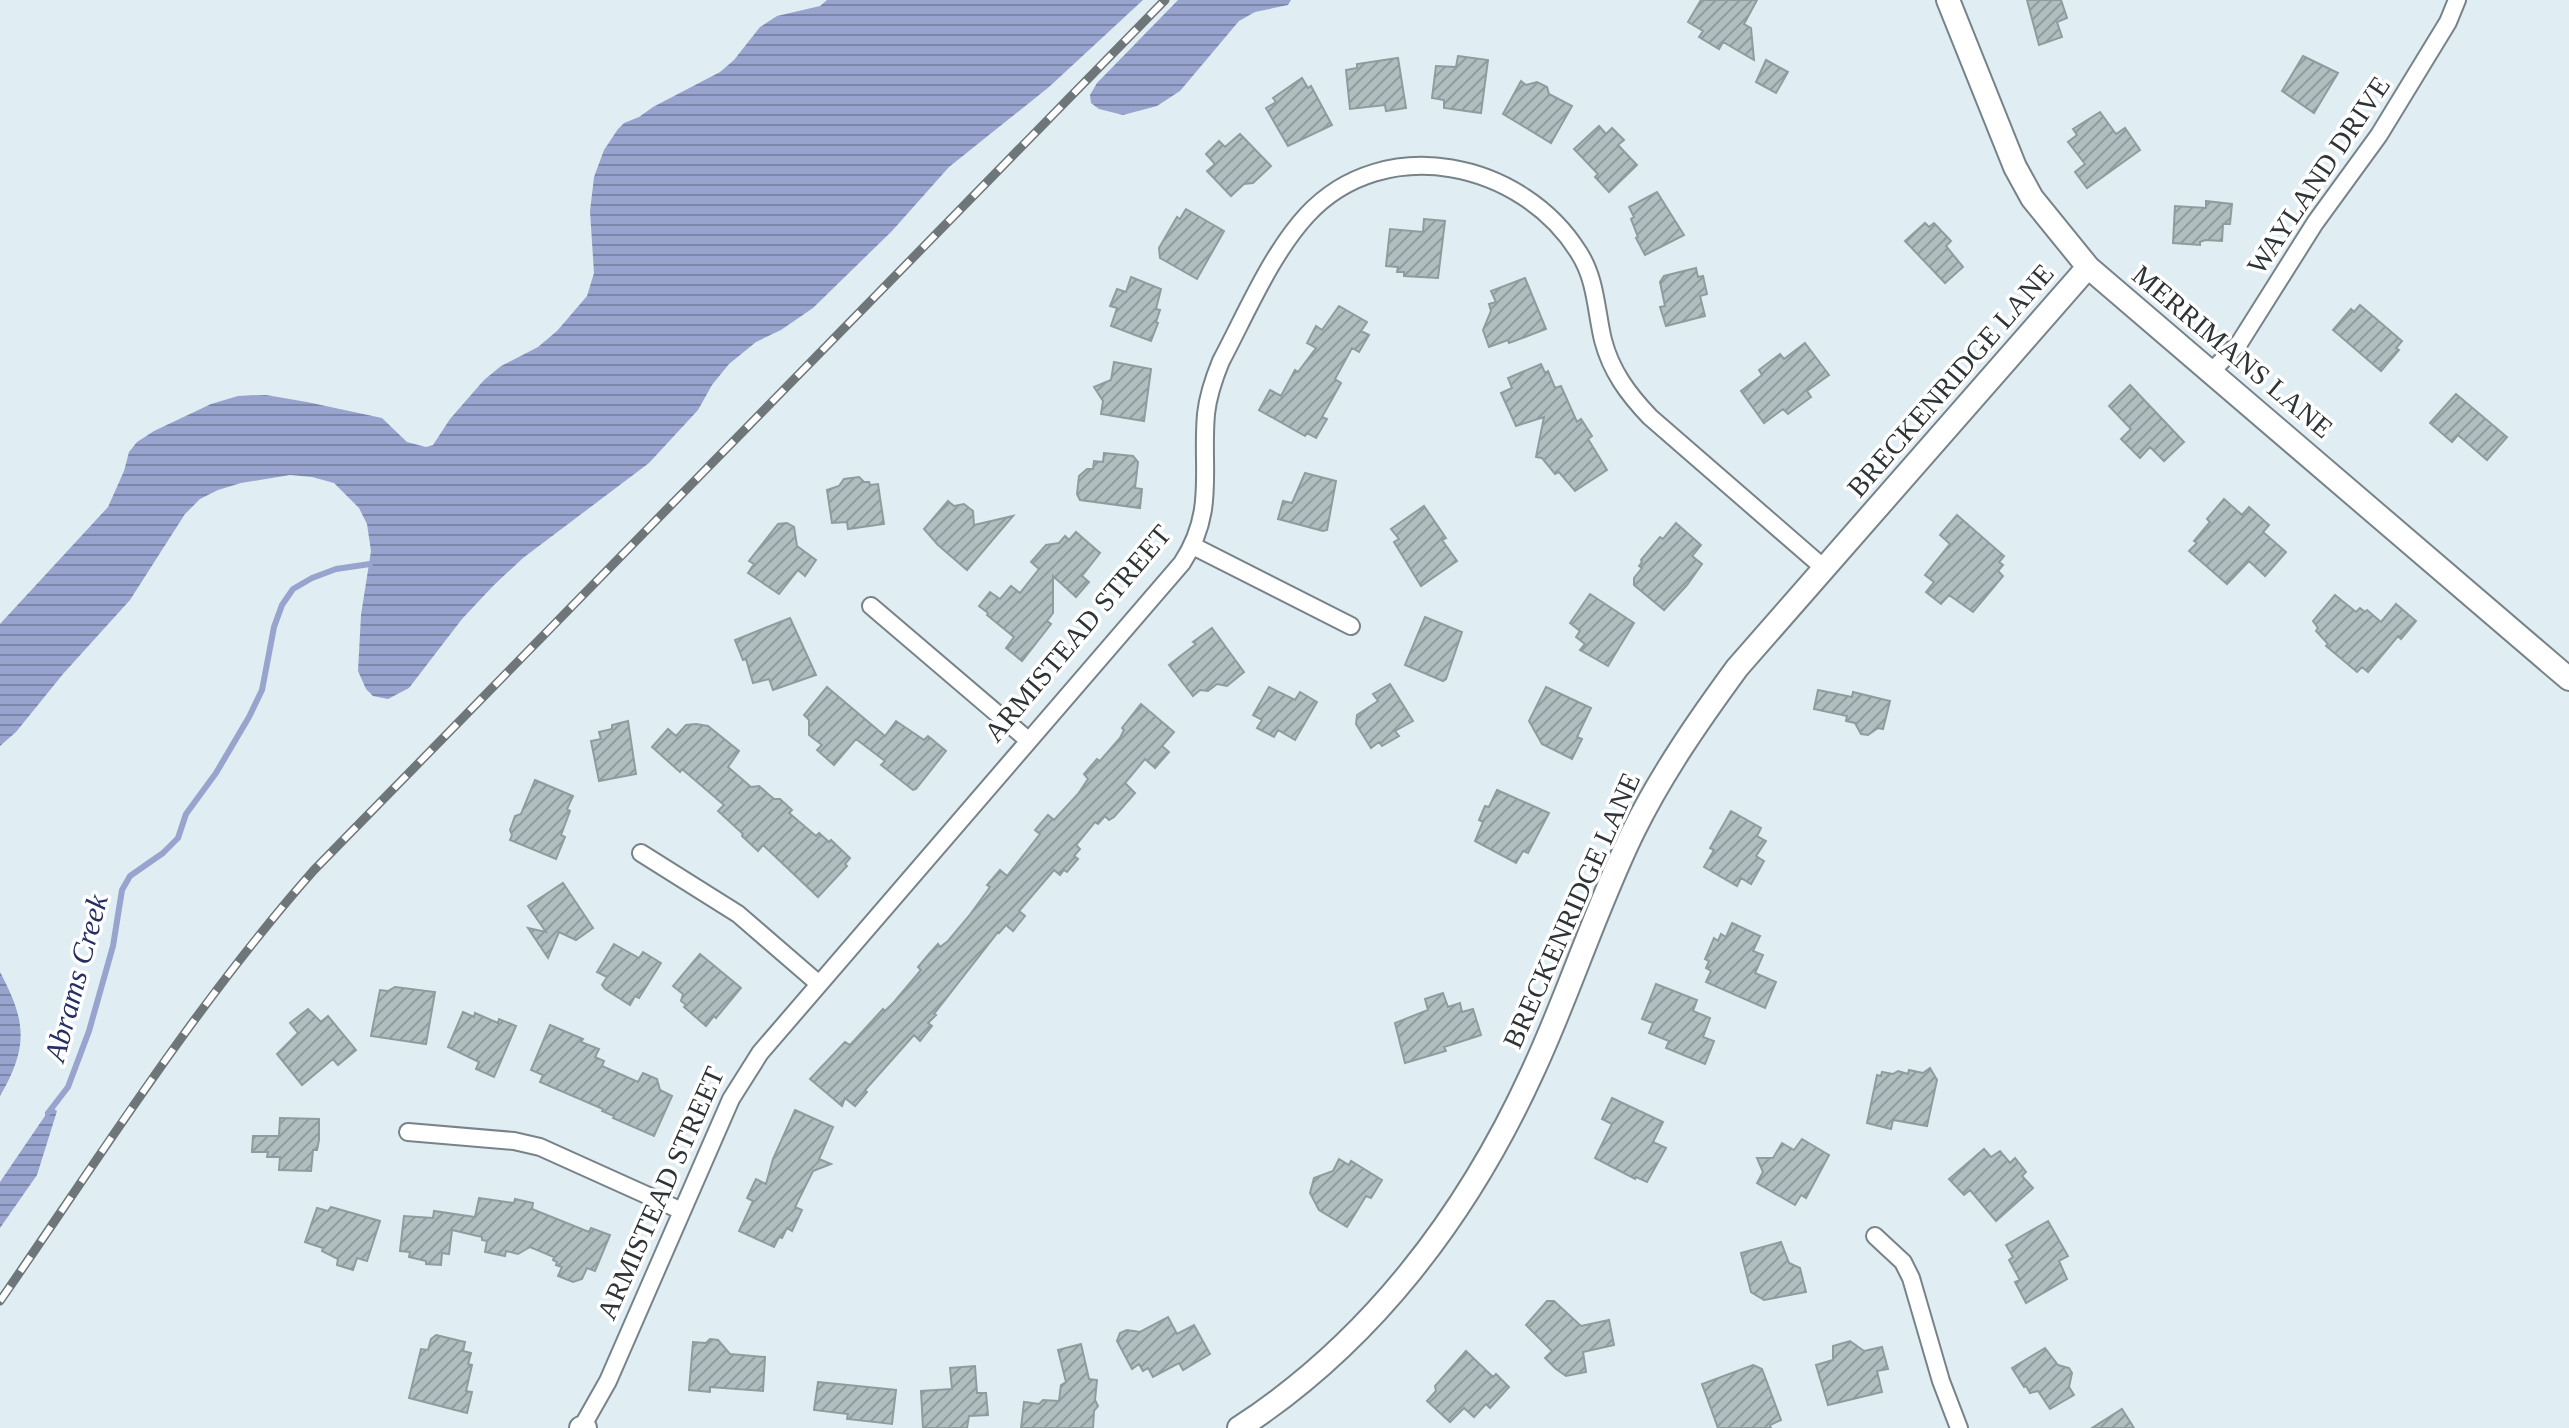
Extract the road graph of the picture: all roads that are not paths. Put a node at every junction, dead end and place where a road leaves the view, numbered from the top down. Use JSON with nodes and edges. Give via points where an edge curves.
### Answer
{"nodes":[{"id":1,"x":1948,"y":0,"type":"edge"},
{"id":2,"x":2457,"y":0,"type":"edge"},
{"id":3,"x":2088,"y":267,"type":"junction"},
{"id":4,"x":2211,"y":372,"type":"junction"},
{"id":5,"x":1193,"y":546,"type":"junction"},
{"id":6,"x":1825,"y":569,"type":"junction"},
{"id":7,"x":871,"y":606,"type":"dead end"},
{"id":8,"x":1351,"y":626,"type":"dead end"},
{"id":9,"x":2569,"y":679,"type":"edge"},
{"id":10,"x":1028,"y":740,"type":"junction"},
{"id":11,"x":641,"y":853,"type":"dead end"},
{"id":12,"x":819,"y":984,"type":"junction"},
{"id":13,"x":408,"y":1132,"type":"dead end"},
{"id":14,"x":682,"y":1211,"type":"junction"},
{"id":15,"x":1875,"y":1236,"type":"dead end"},
{"id":16,"x":583,"y":1428,"type":"edge"},
{"id":17,"x":1239,"y":1428,"type":"edge"},
{"id":18,"x":1959,"y":1428,"type":"edge"}],
"edges":[{"from":1,"to":3,"type":"street","name":"MERRIMANS LANE","via":[[2026,188]]},
{"from":2,"to":4,"type":"street","name":"WAYLAND DRIVE","via":[[2379,135],[2315,223],[2240,342]]},
{"from":3,"to":4,"type":"street","name":"MERRIMANS LANE"},
{"from":3,"to":6,"type":"street","name":"BRECKENRIDGE LANE"},
{"from":4,"to":9,"type":"street","name":"MERRIMANS LANE"},
{"from":5,"to":6,"type":"street","name":"ARMISTEAD STREET","via":[[1207,492],[1205,418],[1210,389],[1283,246],[1316,206],[1358,180],[1396,168],[1436,166],[1498,182],[1555,220],[1582,257],[1610,362],[1634,400]]},
{"from":5,"to":8,"type":"street"},
{"from":5,"to":10,"type":"street","name":"ARMISTEAD STREET"},
{"from":6,"to":17,"type":"street","name":"BRECKENRIDGE LANE","via":[[1737,668],[1663,777],[1628,845],[1533,1072],[1438,1237],[1359,1331],[1315,1373]]},
{"from":7,"to":10,"type":"street"},
{"from":10,"to":12,"type":"street","name":"ARMISTEAD STREET"},
{"from":11,"to":12,"type":"street","via":[[738,914]]},
{"from":12,"to":14,"type":"street","name":"ARMISTEAD STREET","via":[[744,1076]]},
{"from":13,"to":14,"type":"street","via":[[540,1147]]},
{"from":14,"to":16,"type":"street","name":"ARMISTEAD STREET"},
{"from":15,"to":18,"type":"street","via":[[1903,1262],[1911,1278]]}]}
